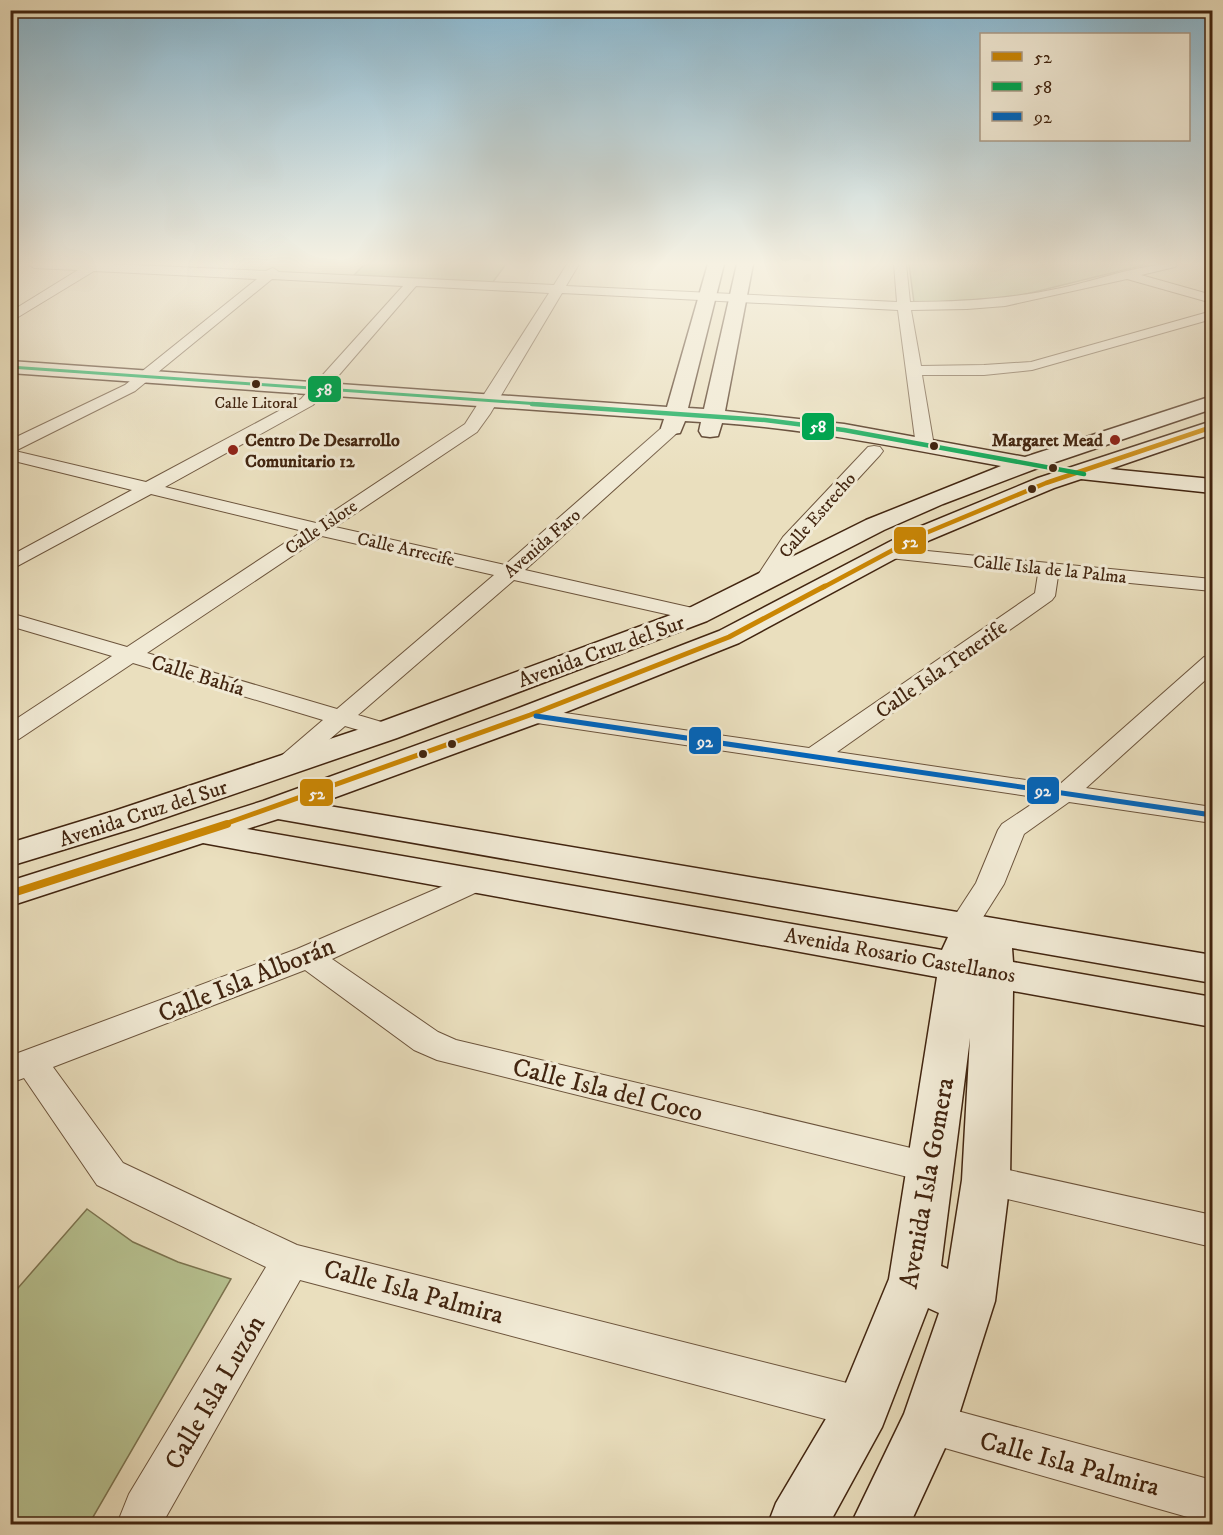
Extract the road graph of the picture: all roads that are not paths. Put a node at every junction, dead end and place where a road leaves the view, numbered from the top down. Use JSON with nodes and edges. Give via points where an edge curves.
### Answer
{"nodes":[{"id":1,"x":195,"y":336,"type":"edge"},
{"id":2,"x":365,"y":336,"type":"edge"},
{"id":3,"x":529,"y":336,"type":"edge"},
{"id":4,"x":696,"y":336,"type":"edge"},
{"id":5,"x":730,"y":336,"type":"edge"},
{"id":6,"x":909,"y":336,"type":"edge"},
{"id":7,"x":1139,"y":336,"type":"edge"},
{"id":8,"x":10,"y":367,"type":"edge"},
{"id":9,"x":914,"y":371,"type":"junction"},
{"id":10,"x":10,"y":381,"type":"edge"},
{"id":11,"x":137,"y":382,"type":"junction"},
{"id":12,"x":313,"y":395,"type":"junction"},
{"id":13,"x":1212,"y":402,"type":"edge"},
{"id":14,"x":486,"y":407,"type":"junction"},
{"id":15,"x":673,"y":421,"type":"junction"},
{"id":16,"x":712,"y":424,"type":"junction"},
{"id":17,"x":1212,"y":427,"type":"edge"},
{"id":18,"x":925,"y":446,"type":"junction"},
{"id":19,"x":10,"y":447,"type":"edge"},
{"id":20,"x":874,"y":451,"type":"junction"},
{"id":21,"x":10,"y":454,"type":"edge"},
{"id":22,"x":1026,"y":464,"type":"junction"},
{"id":23,"x":1077,"y":473,"type":"junction"},
{"id":24,"x":998,"y":476,"type":"junction"},
{"id":25,"x":1046,"y":483,"type":"junction"},
{"id":26,"x":1212,"y":486,"type":"edge"},
{"id":27,"x":151,"y":487,"type":"junction"},
{"id":28,"x":1212,"y":498,"type":"edge"},
{"id":29,"x":318,"y":529,"type":"junction"},
{"id":30,"x":888,"y":553,"type":"junction"},
{"id":31,"x":10,"y":564,"type":"edge"},
{"id":32,"x":1049,"y":570,"type":"junction"},
{"id":33,"x":509,"y":573,"type":"junction"},
{"id":34,"x":764,"y":581,"type":"junction"},
{"id":35,"x":1212,"y":585,"type":"edge"},
{"id":36,"x":697,"y":615,"type":"junction"},
{"id":37,"x":10,"y":620,"type":"edge"},
{"id":38,"x":130,"y":654,"type":"junction"},
{"id":39,"x":1212,"y":662,"type":"edge"},
{"id":40,"x":530,"y":715,"type":"junction"},
{"id":41,"x":341,"y":718,"type":"junction"},
{"id":42,"x":386,"y":731,"type":"junction"},
{"id":43,"x":10,"y":734,"type":"edge"},
{"id":44,"x":815,"y":756,"type":"junction"},
{"id":45,"x":283,"y":766,"type":"junction"},
{"id":46,"x":203,"y":793,"type":"junction"},
{"id":47,"x":1065,"y":793,"type":"junction"},
{"id":48,"x":275,"y":808,"type":"junction"},
{"id":49,"x":1212,"y":815,"type":"edge"},
{"id":50,"x":126,"y":819,"type":"junction"},
{"id":51,"x":201,"y":832,"type":"junction"},
{"id":52,"x":10,"y":855,"type":"edge"},
{"id":53,"x":478,"y":880,"type":"junction"},
{"id":54,"x":10,"y":894,"type":"edge"},
{"id":55,"x":978,"y":949,"type":"junction"},
{"id":56,"x":308,"y":957,"type":"junction"},
{"id":57,"x":1212,"y":969,"type":"edge"},
{"id":58,"x":1212,"y":1012,"type":"edge"},
{"id":59,"x":21,"y":1066,"type":"edge"},
{"id":60,"x":932,"y":1168,"type":"junction"},
{"id":61,"x":986,"y":1180,"type":"junction"},
{"id":62,"x":1212,"y":1231,"type":"edge"},
{"id":63,"x":291,"y":1260,"type":"junction"},
{"id":64,"x":914,"y":1279,"type":"junction"},
{"id":65,"x":969,"y":1300,"type":"junction"},
{"id":66,"x":863,"y":1408,"type":"junction"},
{"id":67,"x":928,"y":1424,"type":"junction"},
{"id":68,"x":1212,"y":1502,"type":"edge"},
{"id":69,"x":139,"y":1524,"type":"edge"},
{"id":70,"x":797,"y":1524,"type":"edge"},
{"id":71,"x":880,"y":1524,"type":"edge"}],
"edges":[{"from":1,"to":11,"type":"street"},
{"from":2,"to":12,"type":"street"},
{"from":3,"to":14,"type":"street","name":"Calle Islote"},
{"from":4,"to":15,"type":"main road"},
{"from":5,"to":16,"type":"main road"},
{"from":6,"to":9,"type":"street"},
{"from":7,"to":9,"type":"street","via":[[1032,366]]},
{"from":8,"to":11,"type":"main road"},
{"from":9,"to":18,"type":"street"},
{"from":10,"to":11,"type":"main road"},
{"from":11,"to":12,"type":"main road"},
{"from":11,"to":19,"type":"street"},
{"from":12,"to":14,"type":"main road"},
{"from":12,"to":27,"type":"street"},
{"from":13,"to":22,"type":"main road","name":"Avenida Cruz del Sur"},
{"from":14,"to":15,"type":"main road"},
{"from":14,"to":29,"type":"street","name":"Calle Islote","via":[[471,428]]},
{"from":15,"to":16,"type":"main road"},
{"from":15,"to":33,"type":"street","name":"Avenida Faro"},
{"from":16,"to":18,"type":"main road","via":[[816,426]]},
{"from":16,"to":20,"type":"main road"},
{"from":17,"to":23,"type":"main road","name":"Avenida Cruz del Sur"},
{"from":18,"to":22,"type":"main road"},
{"from":20,"to":24,"type":"main road"},
{"from":20,"to":34,"type":"street","name":"Calle Estrecho","via":[[790,541]]},
{"from":21,"to":27,"type":"street","name":"Calle Arrecife"},
{"from":22,"to":23,"type":"main road"},
{"from":22,"to":24,"type":"main road","name":"Avenida Cruz del Sur"},
{"from":23,"to":25,"type":"main road","name":"Avenida Cruz del Sur"},
{"from":23,"to":26,"type":"main road"},
{"from":24,"to":25,"type":"main road"},
{"from":24,"to":34,"type":"main road","name":"Avenida Cruz del Sur","via":[[874,525]]},
{"from":25,"to":28,"type":"main road"},
{"from":25,"to":30,"type":"main road","name":"Avenida Cruz del Sur","via":[[921,535]]},
{"from":27,"to":29,"type":"street","name":"Calle Arrecife"},
{"from":27,"to":31,"type":"street"},
{"from":29,"to":33,"type":"street","name":"Calle Arrecife"},
{"from":29,"to":38,"type":"street","name":"Calle Islote"},
{"from":30,"to":32,"type":"street","name":"Calle Isla de la Palma"},
{"from":30,"to":40,"type":"main road","name":"Avenida Cruz del Sur","via":[[729,637]]},
{"from":32,"to":35,"type":"street","name":"Calle Isla de la Palma"},
{"from":32,"to":44,"type":"street","name":"Calle Isla Tenerife","via":[[1045,596]]},
{"from":33,"to":36,"type":"street","name":"Calle Arrecife"},
{"from":33,"to":41,"type":"street","name":"Avenida Faro"},
{"from":34,"to":36,"type":"main road","name":"Avenida Cruz del Sur"},
{"from":36,"to":42,"type":"main road","name":"Avenida Cruz del Sur"},
{"from":37,"to":38,"type":"street","name":"Calle Bahía"},
{"from":38,"to":41,"type":"street","name":"Calle Bahía"},
{"from":38,"to":43,"type":"street","name":"Calle Islote"},
{"from":39,"to":47,"type":"street"},
{"from":40,"to":44,"type":"street"},
{"from":40,"to":48,"type":"main road","name":"Avenida Cruz del Sur"},
{"from":41,"to":42,"type":"street","name":"Calle Bahía"},
{"from":41,"to":45,"type":"street","name":"Avenida Faro"},
{"from":42,"to":45,"type":"main road","name":"Avenida Cruz del Sur"},
{"from":44,"to":47,"type":"street"},
{"from":45,"to":46,"type":"main road","name":"Avenida Cruz del Sur"},
{"from":46,"to":48,"type":"main road","name":"Avenida Rosario Castellanos"},
{"from":46,"to":50,"type":"main road","name":"Avenida Cruz del Sur"},
{"from":47,"to":49,"type":"street"},
{"from":47,"to":55,"type":"street","via":[[1012,830],[990,884]]},
{"from":48,"to":51,"type":"main road","name":"Avenida Cruz del Sur"},
{"from":48,"to":55,"type":"main road","name":"Avenida Rosario Castellanos"},
{"from":50,"to":51,"type":"main road","name":"Avenida Rosario Castellanos"},
{"from":50,"to":52,"type":"main road","name":"Avenida Cruz del Sur"},
{"from":51,"to":53,"type":"main road","name":"Avenida Rosario Castellanos"},
{"from":51,"to":54,"type":"main road","name":"Avenida Cruz del Sur"},
{"from":53,"to":55,"type":"main road","name":"Avenida Rosario Castellanos"},
{"from":53,"to":56,"type":"street","name":"Calle Isla Alborán"},
{"from":55,"to":57,"type":"main road","name":"Avenida Rosario Castellanos"},
{"from":55,"to":58,"type":"main road","name":"Avenida Rosario Castellanos"},
{"from":55,"to":60,"type":"main road","name":"Avenida Isla Gomera"},
{"from":55,"to":61,"type":"main road","name":"Avenida Isla Gomera"},
{"from":56,"to":59,"type":"street","name":"Calle Isla Alborán"},
{"from":56,"to":60,"type":"street","name":"Calle Isla del Coco","via":[[426,1041],[450,1051]]},
{"from":59,"to":63,"type":"street","name":"Calle Isla Palmira","via":[[110,1174]]},
{"from":60,"to":64,"type":"main road","name":"Avenida Isla Gomera"},
{"from":61,"to":62,"type":"street"},
{"from":61,"to":65,"type":"main road","name":"Avenida Isla Gomera"},
{"from":63,"to":66,"type":"street","name":"Calle Isla Palmira"},
{"from":63,"to":69,"type":"street","name":"Calle Isla Luzón"},
{"from":64,"to":65,"type":"main road"},
{"from":64,"to":66,"type":"main road","name":"Avenida Isla Gomera"},
{"from":65,"to":67,"type":"main road","name":"Avenida Isla Gomera"},
{"from":66,"to":70,"type":"main road","name":"Avenida Isla Gomera"},
{"from":67,"to":68,"type":"street","name":"Calle Isla Palmira"},
{"from":67,"to":71,"type":"main road","name":"Avenida Isla Gomera"}]}
